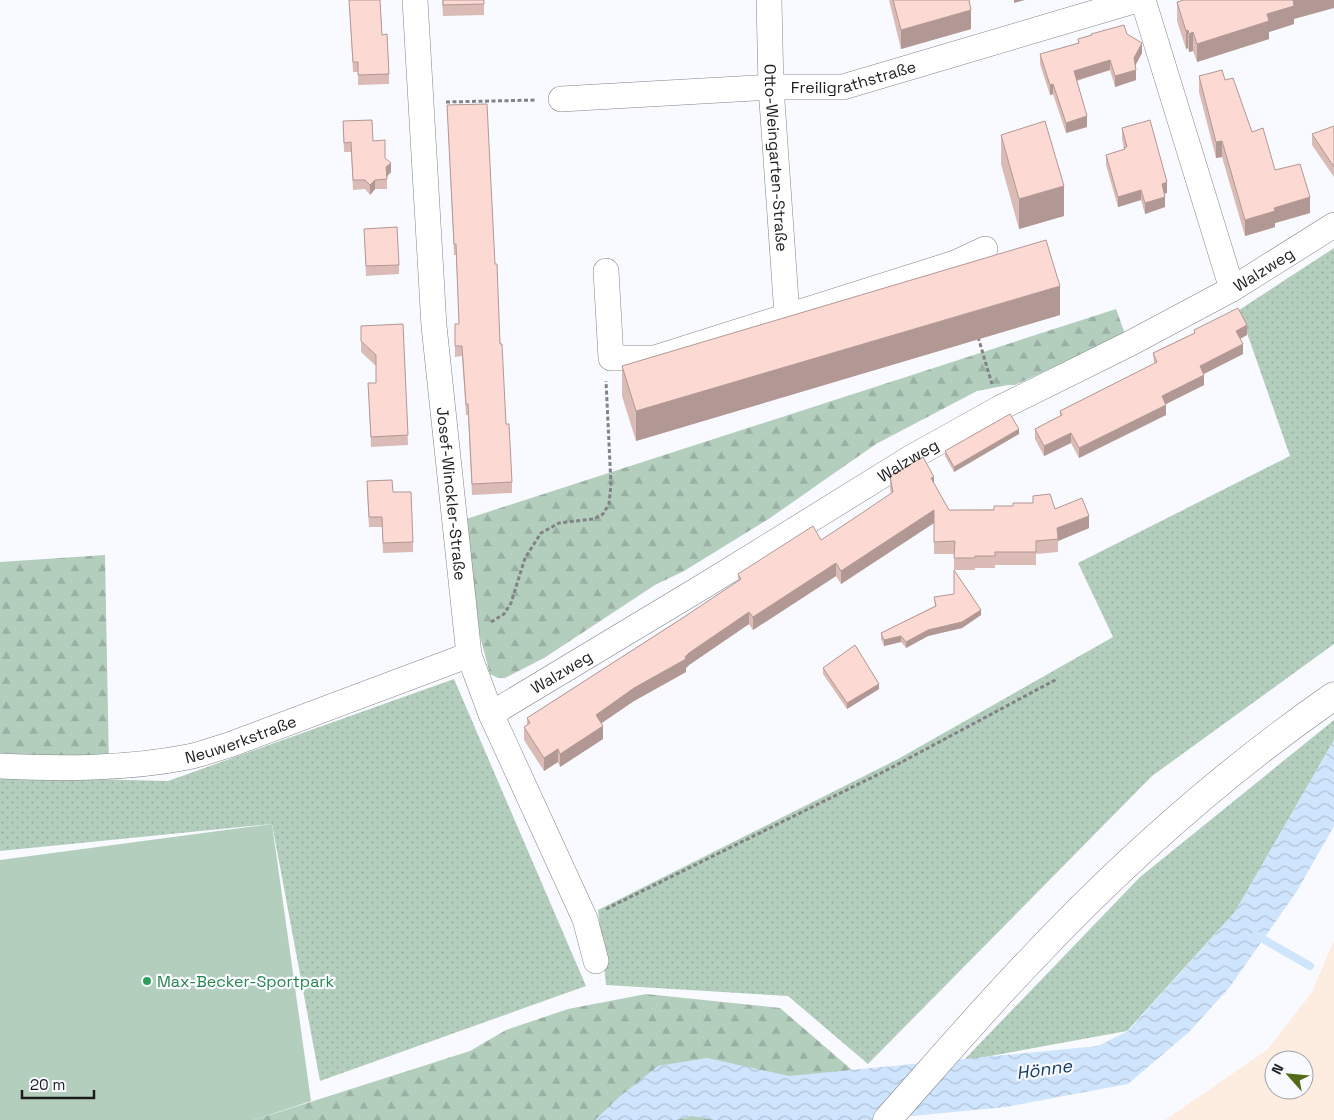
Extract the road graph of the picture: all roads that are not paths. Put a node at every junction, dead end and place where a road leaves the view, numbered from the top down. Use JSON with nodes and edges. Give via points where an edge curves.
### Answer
{"nodes":[{"id":1,"x":415,"y":0,"type":"edge"},
{"id":2,"x":769,"y":0,"type":"edge"},
{"id":3,"x":1137,"y":0,"type":"edge"},
{"id":4,"x":1143,"y":0,"type":"edge"},
{"id":5,"x":771,"y":87,"type":"junction"},
{"id":6,"x":561,"y":99,"type":"road end"},
{"id":7,"x":1334,"y":225,"type":"edge"},
{"id":8,"x":985,"y":249,"type":"dead end"},
{"id":9,"x":606,"y":271,"type":"dead end"},
{"id":10,"x":1232,"y":289,"type":"junction"},
{"id":11,"x":787,"y":315,"type":"junction"},
{"id":12,"x":468,"y":645,"type":"junction"},
{"id":13,"x":1334,"y":696,"type":"edge"},
{"id":14,"x":491,"y":714,"type":"junction"},
{"id":15,"x":0,"y":766,"type":"edge"},
{"id":16,"x":596,"y":961,"type":"dead end"},
{"id":17,"x":887,"y":1120,"type":"edge"}],
"edges":[{"from":1,"to":12,"type":"street","name":"Josef-Winckler-Straße","via":[[434,326]]},
{"from":2,"to":5,"type":"street","name":"Otto-Weingarten-Straße"},
{"from":3,"to":5,"type":"street","name":"Freiligrathstraße","via":[[843,87]]},
{"from":4,"to":10,"type":"street"},
{"from":5,"to":6,"type":"street","name":"Freiligrathstraße"},
{"from":5,"to":11,"type":"street","name":"Otto-Weingarten-Straße"},
{"from":7,"to":10,"type":"street","name":"Walzweg"},
{"from":8,"to":11,"type":"street","via":[[955,263]]},
{"from":9,"to":11,"type":"street","via":[[611,358],[655,358]]},
{"from":10,"to":14,"type":"street","name":"Walzweg","via":[[912,456]]},
{"from":12,"to":14,"type":"street","name":"Josef-Winckler-Straße"},
{"from":12,"to":15,"type":"street","name":"Neuwerkstraße","via":[[229,745],[189,756],[148,763],[67,769]]},
{"from":13,"to":17,"type":"main road","via":[[1212,787],[1131,860],[1029,961]]},
{"from":14,"to":16,"type":"street","name":"Josef-Winckler-Straße","via":[[585,919]]}]}
